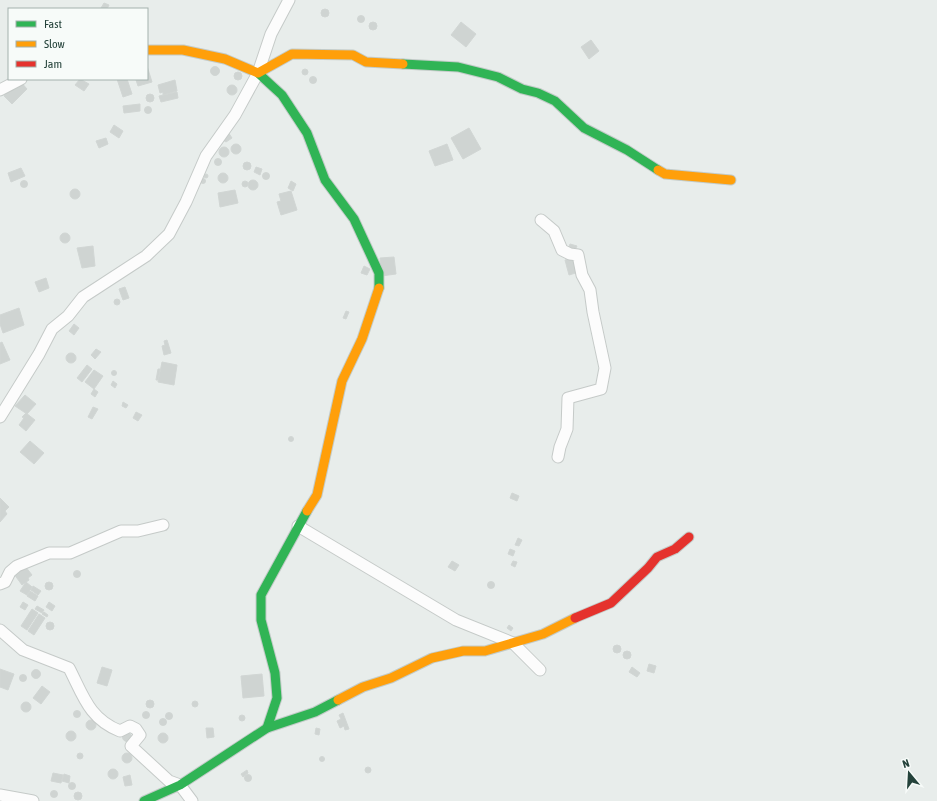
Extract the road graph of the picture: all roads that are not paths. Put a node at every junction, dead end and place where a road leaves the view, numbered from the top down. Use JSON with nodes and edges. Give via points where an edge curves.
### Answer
{"nodes":[{"id":1,"x":289,"y":0,"type":"edge"},
{"id":2,"x":148,"y":50,"type":"edge"},
{"id":3,"x":258,"y":73,"type":"junction"},
{"id":4,"x":19,"y":80,"type":"edge"},
{"id":5,"x":0,"y":90,"type":"edge"},
{"id":6,"x":731,"y":180,"type":"dead end"},
{"id":7,"x":541,"y":220,"type":"dead end"},
{"id":8,"x":0,"y":417,"type":"edge"},
{"id":9,"x":558,"y":457,"type":"dead end"},
{"id":10,"x":163,"y":525,"type":"dead end"},
{"id":11,"x":298,"y":526,"type":"junction"},
{"id":12,"x":689,"y":537,"type":"dead end"},
{"id":13,"x":0,"y":584,"type":"edge"},
{"id":14,"x":0,"y":630,"type":"edge"},
{"id":15,"x":513,"y":643,"type":"junction"},
{"id":16,"x":540,"y":670,"type":"dead end"},
{"id":17,"x":267,"y":728,"type":"junction"},
{"id":18,"x":180,"y":785,"type":"junction"},
{"id":19,"x":0,"y":796,"type":"edge"},
{"id":20,"x":33,"y":801,"type":"edge"},
{"id":21,"x":144,"y":801,"type":"edge"},
{"id":22,"x":192,"y":801,"type":"edge"}],
"edges":[{"from":1,"to":3,"type":"street","via":[[271,34]]},
{"from":2,"to":3,"type":"street","via":[[183,50],[225,59]]},
{"from":3,"to":6,"type":"street","via":[[292,54],[353,56],[366,62],[458,67],[480,71],[555,100],[584,128],[627,150],[665,174]]},
{"from":3,"to":8,"type":"street","via":[[235,115],[206,156],[169,234],[146,256],[83,297],[68,316],[52,328]]},
{"from":3,"to":11,"type":"street","via":[[282,95],[306,133],[325,180],[354,219],[379,273],[379,291],[362,338],[342,381],[317,495]]},
{"from":4,"to":5,"type":"street"},
{"from":7,"to":9,"type":"street","via":[[554,230],[562,250],[578,255],[582,275],[590,290],[605,368],[602,389],[568,398],[567,429]]},
{"from":10,"to":13,"type":"street","via":[[121,532],[70,554],[49,553],[17,566],[5,582]]},
{"from":11,"to":15,"type":"street","via":[[456,620]]},
{"from":11,"to":17,"type":"street","via":[[261,595],[261,620],[275,673],[277,698]]},
{"from":12,"to":15,"type":"street","via":[[674,549],[657,557],[611,603],[543,634]]},
{"from":14,"to":18,"type":"street","via":[[23,650],[68,668],[90,709],[110,727],[120,731],[130,726],[136,729],[140,735],[131,746],[169,780]]},
{"from":15,"to":16,"type":"street"},
{"from":15,"to":17,"type":"street","via":[[485,651],[463,651],[432,658],[391,678],[363,687],[315,712]]},
{"from":17,"to":18,"type":"street"},
{"from":18,"to":21,"type":"street"},
{"from":18,"to":22,"type":"street"},
{"from":19,"to":20,"type":"street"}]}
